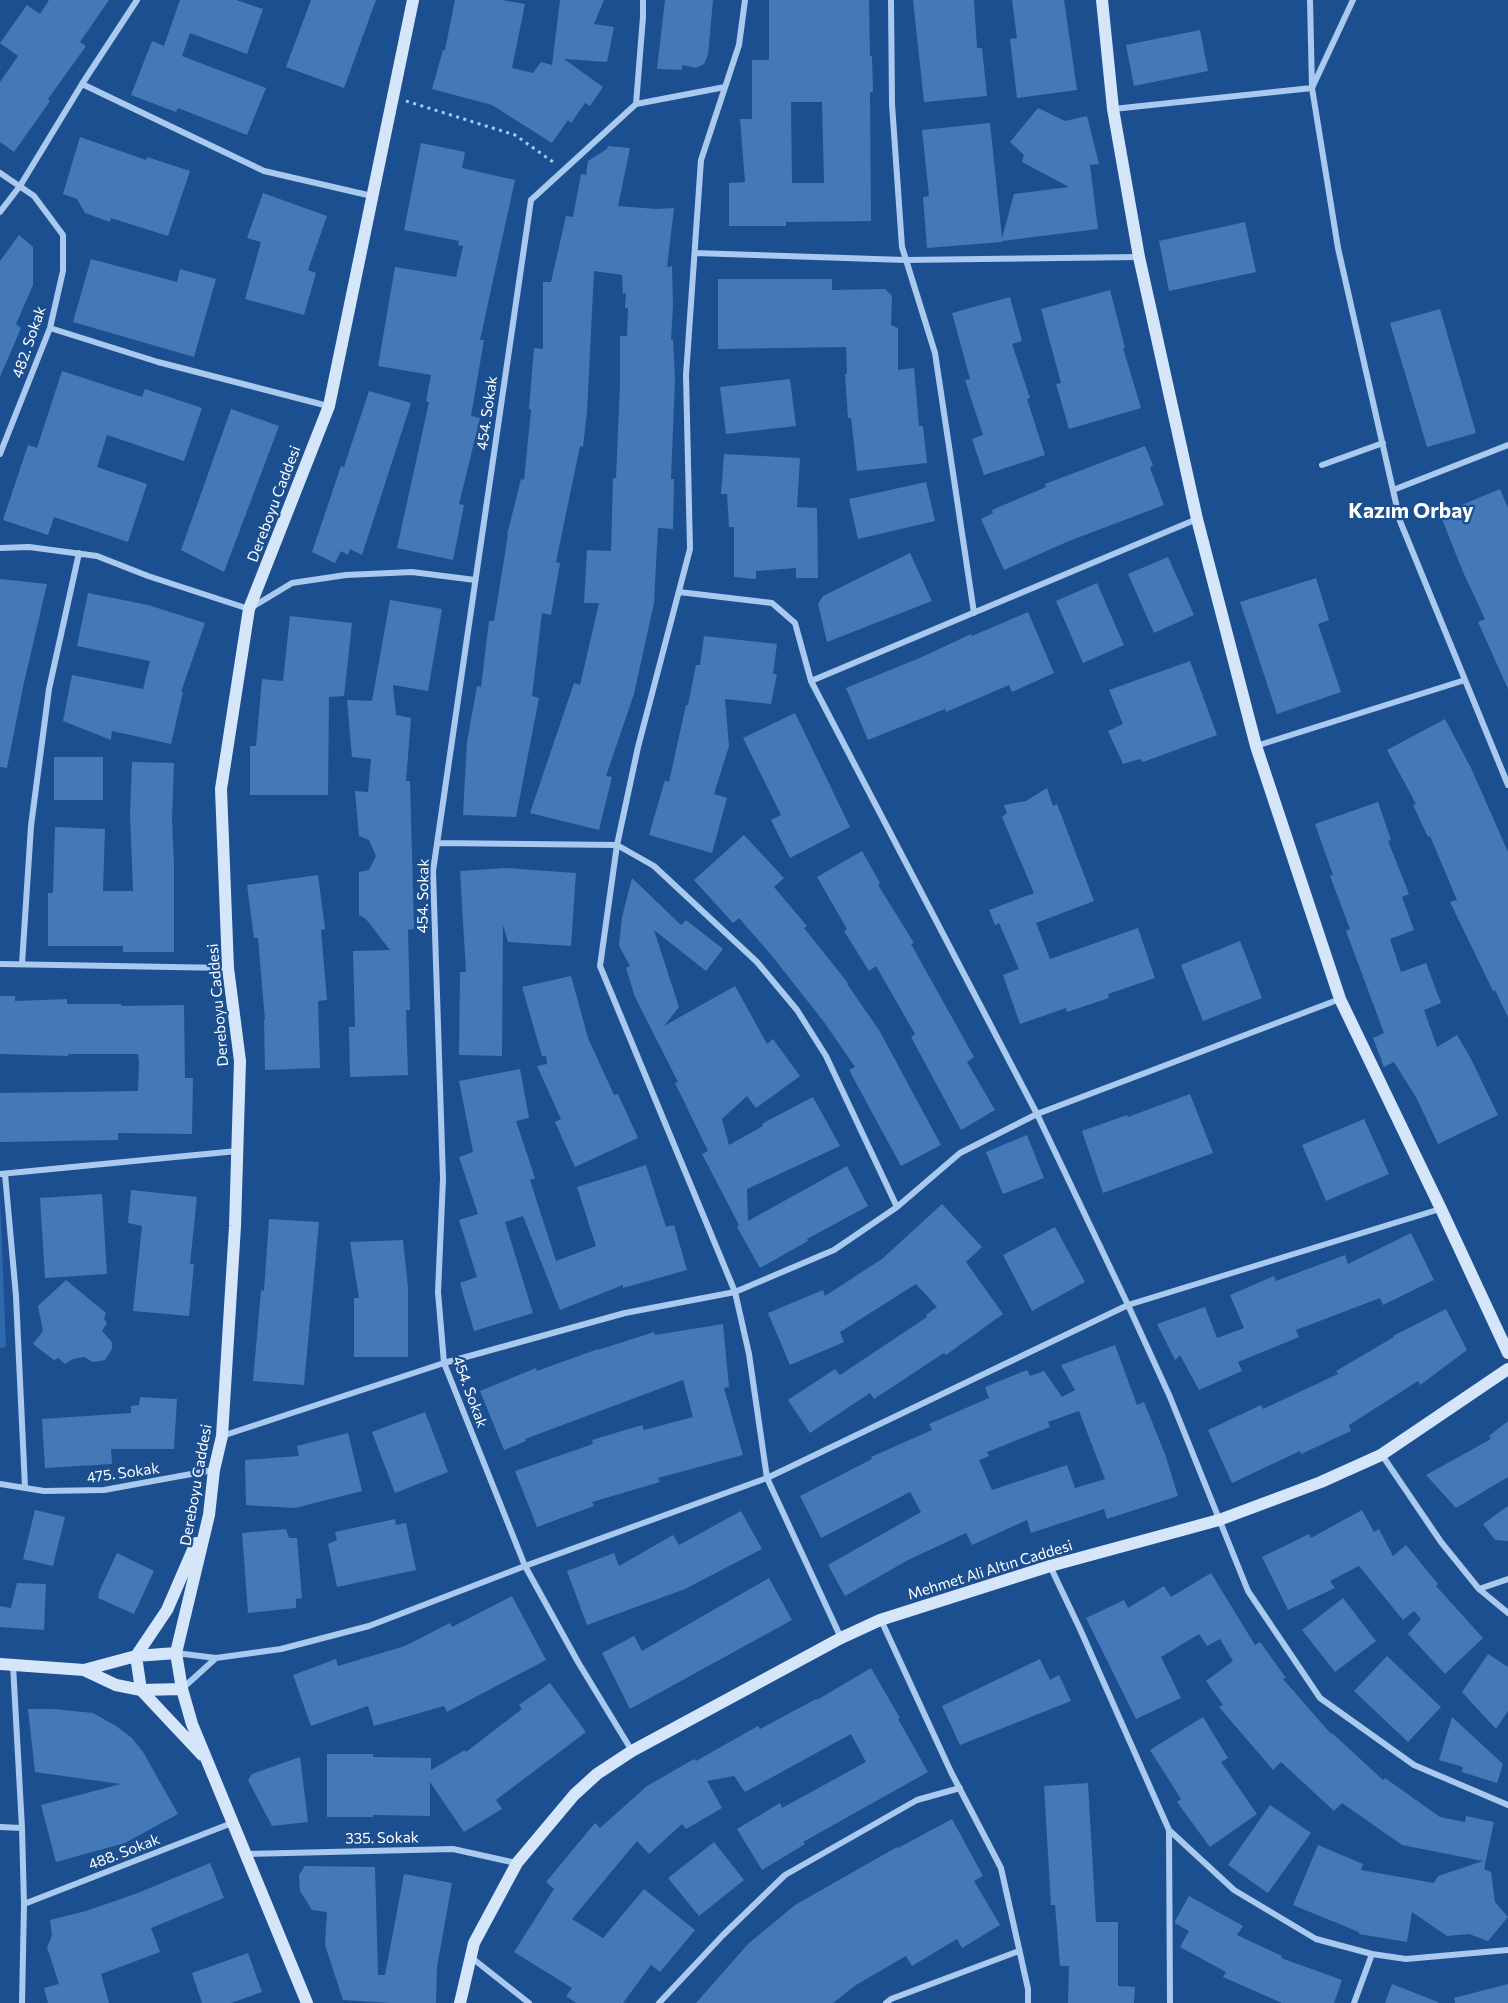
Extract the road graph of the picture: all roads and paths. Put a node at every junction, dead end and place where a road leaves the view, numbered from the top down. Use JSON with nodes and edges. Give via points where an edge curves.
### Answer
{"nodes":[{"id":1,"x":137,"y":0,"type":"edge"},
{"id":2,"x":413,"y":0,"type":"edge"},
{"id":3,"x":642,"y":0,"type":"edge"},
{"id":4,"x":745,"y":0,"type":"edge"},
{"id":5,"x":891,"y":0,"type":"edge"},
{"id":6,"x":1102,"y":0,"type":"edge"},
{"id":7,"x":1310,"y":0,"type":"edge"},
{"id":8,"x":1353,"y":0,"type":"edge"},
{"id":9,"x":82,"y":84,"type":"junction"},
{"id":10,"x":725,"y":87,"type":"junction"},
{"id":11,"x":1312,"y":88,"type":"junction"},
{"id":12,"x":393,"y":97,"type":"junction"},
{"id":13,"x":636,"y":104,"type":"junction"},
{"id":14,"x":1113,"y":109,"type":"junction"},
{"id":15,"x":564,"y":170,"type":"junction"},
{"id":16,"x":0,"y":172,"type":"edge"},
{"id":17,"x":20,"y":186,"type":"junction"},
{"id":18,"x":373,"y":196,"type":"junction"},
{"id":19,"x":0,"y":212,"type":"edge"},
{"id":20,"x":694,"y":253,"type":"junction"},
{"id":21,"x":1139,"y":257,"type":"junction"},
{"id":22,"x":905,"y":260,"type":"junction"},
{"id":23,"x":50,"y":328,"type":"junction"},
{"id":24,"x":329,"y":406,"type":"junction"},
{"id":25,"x":1383,"y":443,"type":"junction"},
{"id":26,"x":1508,"y":445,"type":"edge"},
{"id":27,"x":0,"y":454,"type":"edge"},
{"id":28,"x":1322,"y":465,"type":"dead end"},
{"id":29,"x":1393,"y":490,"type":"junction"},
{"id":30,"x":1197,"y":519,"type":"junction"},
{"id":31,"x":0,"y":548,"type":"edge"},
{"id":32,"x":79,"y":552,"type":"junction"},
{"id":33,"x":475,"y":580,"type":"junction"},
{"id":34,"x":679,"y":592,"type":"junction"},
{"id":35,"x":249,"y":609,"type":"junction"},
{"id":36,"x":974,"y":613,"type":"junction"},
{"id":37,"x":1465,"y":680,"type":"junction"},
{"id":38,"x":811,"y":681,"type":"junction"},
{"id":39,"x":1256,"y":746,"type":"junction"},
{"id":40,"x":1508,"y":785,"type":"edge"},
{"id":41,"x":437,"y":843,"type":"junction"},
{"id":42,"x":617,"y":844,"type":"junction"},
{"id":43,"x":0,"y":964,"type":"edge"},
{"id":44,"x":22,"y":964,"type":"junction"},
{"id":45,"x":228,"y":968,"type":"junction"},
{"id":46,"x":1340,"y":999,"type":"junction"},
{"id":47,"x":1037,"y":1114,"type":"junction"},
{"id":48,"x":237,"y":1151,"type":"junction"},
{"id":49,"x":2,"y":1174,"type":"edge"},
{"id":50,"x":897,"y":1207,"type":"junction"},
{"id":51,"x":1441,"y":1209,"type":"junction"},
{"id":52,"x":735,"y":1292,"type":"junction"},
{"id":53,"x":1128,"y":1305,"type":"junction"},
{"id":54,"x":1508,"y":1353,"type":"edge"},
{"id":55,"x":444,"y":1363,"type":"junction"},
{"id":56,"x":1508,"y":1369,"type":"edge"},
{"id":57,"x":222,"y":1437,"type":"junction"},
{"id":58,"x":1381,"y":1455,"type":"junction"},
{"id":59,"x":214,"y":1470,"type":"junction"},
{"id":60,"x":767,"y":1478,"type":"junction"},
{"id":61,"x":0,"y":1484,"type":"edge"},
{"id":62,"x":25,"y":1486,"type":"junction"},
{"id":63,"x":209,"y":1515,"type":"junction"},
{"id":64,"x":1219,"y":1520,"type":"junction"},
{"id":65,"x":525,"y":1566,"type":"junction"},
{"id":66,"x":1050,"y":1566,"type":"junction"},
{"id":67,"x":1508,"y":1579,"type":"edge"},
{"id":68,"x":1479,"y":1588,"type":"junction"},
{"id":69,"x":1508,"y":1613,"type":"edge"},
{"id":70,"x":880,"y":1620,"type":"junction"},
{"id":71,"x":841,"y":1638,"type":"junction"},
{"id":72,"x":176,"y":1653,"type":"junction"},
{"id":73,"x":136,"y":1656,"type":"junction"},
{"id":74,"x":216,"y":1658,"type":"junction"},
{"id":75,"x":6,"y":1664,"type":"edge"},
{"id":76,"x":84,"y":1670,"type":"junction"},
{"id":77,"x":182,"y":1689,"type":"junction"},
{"id":78,"x":141,"y":1690,"type":"junction"},
{"id":79,"x":632,"y":1751,"type":"junction"},
{"id":80,"x":209,"y":1763,"type":"junction"},
{"id":81,"x":960,"y":1788,"type":"junction"},
{"id":82,"x":1508,"y":1805,"type":"edge"},
{"id":83,"x":232,"y":1823,"type":"junction"},
{"id":84,"x":0,"y":1827,"type":"edge"},
{"id":85,"x":22,"y":1828,"type":"junction"},
{"id":86,"x":1169,"y":1830,"type":"junction"},
{"id":87,"x":246,"y":1854,"type":"junction"},
{"id":88,"x":517,"y":1863,"type":"junction"},
{"id":89,"x":24,"y":1904,"type":"junction"},
{"id":90,"x":1508,"y":1950,"type":"edge"},
{"id":91,"x":1019,"y":1951,"type":"junction"},
{"id":92,"x":1372,"y":1954,"type":"junction"},
{"id":93,"x":472,"y":1958,"type":"junction"},
{"id":94,"x":22,"y":2003,"type":"edge"},
{"id":95,"x":307,"y":2003,"type":"edge"},
{"id":96,"x":460,"y":2003,"type":"edge"},
{"id":97,"x":529,"y":2003,"type":"edge"},
{"id":98,"x":659,"y":2003,"type":"edge"},
{"id":99,"x":886,"y":2003,"type":"edge"},
{"id":100,"x":1028,"y":2003,"type":"edge"},
{"id":101,"x":1170,"y":2003,"type":"edge"},
{"id":102,"x":1354,"y":2003,"type":"edge"}],
"edges":[{"from":1,"to":9,"type":"street"},
{"from":2,"to":12,"type":"street","name":"Dereboyu Caddesi"},
{"from":3,"to":13,"type":"street"},
{"from":4,"to":10,"type":"street","via":[[739,45]]},
{"from":5,"to":22,"type":"street","via":[[892,104]]},
{"from":6,"to":14,"type":"street"},
{"from":7,"to":11,"type":"street"},
{"from":8,"to":11,"type":"street"},
{"from":9,"to":17,"type":"street"},
{"from":9,"to":18,"type":"street","via":[[264,171]]},
{"from":10,"to":13,"type":"street"},
{"from":10,"to":20,"type":"street","via":[[701,160]]},
{"from":11,"to":14,"type":"street"},
{"from":11,"to":25,"type":"street","via":[[1338,248]]},
{"from":12,"to":15,"type":"path","via":[[515,135]]},
{"from":12,"to":18,"type":"street","name":"Dereboyu Caddesi"},
{"from":13,"to":15,"type":"street","name":"454. Sokak"},
{"from":14,"to":21,"type":"street"},
{"from":15,"to":33,"type":"street","name":"454. Sokak","via":[[531,200]]},
{"from":16,"to":17,"type":"street"},
{"from":17,"to":19,"type":"street"},
{"from":17,"to":23,"type":"street","name":"482. Sokak","via":[[34,196],[63,235],[63,271]]},
{"from":18,"to":24,"type":"street","name":"Dereboyu Caddesi"},
{"from":20,"to":22,"type":"street"},
{"from":20,"to":34,"type":"street","via":[[686,375],[690,549]]},
{"from":21,"to":22,"type":"street"},
{"from":21,"to":30,"type":"street"},
{"from":22,"to":36,"type":"street","via":[[935,353]]},
{"from":23,"to":24,"type":"street","via":[[158,362]]},
{"from":23,"to":27,"type":"street","name":"482. Sokak"},
{"from":24,"to":35,"type":"street","name":"Dereboyu Caddesi"},
{"from":25,"to":28,"type":"street"},
{"from":25,"to":29,"type":"street"},
{"from":26,"to":29,"type":"street"},
{"from":29,"to":37,"type":"street","via":[[1401,521]]},
{"from":30,"to":36,"type":"street"},
{"from":30,"to":39,"type":"street"},
{"from":31,"to":32,"type":"street"},
{"from":32,"to":35,"type":"street"},
{"from":32,"to":44,"type":"street","via":[[49,689],[31,826]]},
{"from":33,"to":35,"type":"street","via":[[412,572],[346,575],[292,583]]},
{"from":33,"to":41,"type":"street","name":"454. Sokak"},
{"from":34,"to":38,"type":"street","via":[[772,603],[795,623]]},
{"from":34,"to":42,"type":"street"},
{"from":35,"to":45,"type":"street","name":"Dereboyu Caddesi","via":[[221,789]]},
{"from":36,"to":38,"type":"street"},
{"from":37,"to":39,"type":"street"},
{"from":37,"to":40,"type":"street"},
{"from":38,"to":47,"type":"street"},
{"from":39,"to":46,"type":"street"},
{"from":41,"to":42,"type":"street"},
{"from":41,"to":55,"type":"street","name":"454. Sokak","via":[[433,871],[443,1179],[438,1292]]},
{"from":42,"to":50,"type":"street","via":[[654,866],[757,962],[797,1010],[826,1056]]},
{"from":42,"to":52,"type":"street","via":[[600,966]]},
{"from":43,"to":44,"type":"street"},
{"from":44,"to":45,"type":"street"},
{"from":45,"to":48,"type":"street","name":"Dereboyu Caddesi","via":[[240,1061]]},
{"from":46,"to":47,"type":"street"},
{"from":46,"to":51,"type":"street"},
{"from":47,"to":50,"type":"street","via":[[960,1153]]},
{"from":47,"to":53,"type":"street"},
{"from":48,"to":49,"type":"street"},
{"from":48,"to":57,"type":"street","name":"Dereboyu Caddesi"},
{"from":49,"to":62,"type":"street","via":[[16,1296]]},
{"from":50,"to":52,"type":"street","via":[[834,1250]]},
{"from":51,"to":53,"type":"street"},
{"from":51,"to":54,"type":"street"},
{"from":52,"to":55,"type":"street","via":[[625,1313]]},
{"from":52,"to":60,"type":"street","via":[[749,1354]]},
{"from":53,"to":60,"type":"street"},
{"from":53,"to":64,"type":"street"},
{"from":55,"to":57,"type":"street"},
{"from":55,"to":65,"type":"street","name":"454. Sokak"},
{"from":56,"to":58,"type":"street","name":"Mehmet Ali Altın Caddesi"},
{"from":57,"to":59,"type":"street","name":"Dereboyu Caddesi"},
{"from":58,"to":64,"type":"street","name":"Mehmet Ali Altın Caddesi"},
{"from":58,"to":68,"type":"street","via":[[1441,1542]]},
{"from":59,"to":62,"type":"street","name":"475. Sokak","via":[[104,1490],[45,1491]]},
{"from":59,"to":63,"type":"street","name":"Dereboyu Caddesi"},
{"from":60,"to":65,"type":"street"},
{"from":60,"to":71,"type":"street"},
{"from":61,"to":62,"type":"street","name":"475. Sokak"},
{"from":63,"to":72,"type":"street","name":"Dereboyu Caddesi"},
{"from":63,"to":73,"type":"street","via":[[166,1610]]},
{"from":64,"to":66,"type":"street","name":"Mehmet Ali Altın Caddesi"},
{"from":64,"to":82,"type":"street","via":[[1248,1590],[1320,1698],[1414,1765]]},
{"from":65,"to":74,"type":"street","via":[[369,1626],[281,1649]]},
{"from":65,"to":79,"type":"street","name":"454. Sokak"},
{"from":66,"to":70,"type":"street","name":"Mehmet Ali Altın Caddesi"},
{"from":66,"to":86,"type":"street"},
{"from":67,"to":68,"type":"street"},
{"from":68,"to":69,"type":"street"},
{"from":70,"to":71,"type":"street","name":"Mehmet Ali Altın Caddesi"},
{"from":70,"to":81,"type":"street"},
{"from":71,"to":79,"type":"street","name":"Mehmet Ali Altın Caddesi"},
{"from":72,"to":73,"type":"street"},
{"from":72,"to":74,"type":"street"},
{"from":72,"to":77,"type":"street","name":"Dereboyu Caddesi"},
{"from":73,"to":76,"type":"street"},
{"from":73,"to":78,"type":"street"},
{"from":74,"to":77,"type":"street"},
{"from":75,"to":76,"type":"street"},
{"from":75,"to":85,"type":"street"},
{"from":76,"to":78,"type":"street","via":[[116,1685]]},
{"from":77,"to":78,"type":"street"},
{"from":77,"to":80,"type":"street","name":"Dereboyu Caddesi"},
{"from":78,"to":80,"type":"street"},
{"from":79,"to":88,"type":"street","name":"Mehmet Ali Altın Caddesi","via":[[574,1795]]},
{"from":80,"to":83,"type":"street","name":"Dereboyu Caddesi"},
{"from":81,"to":91,"type":"street","via":[[1001,1868]]},
{"from":81,"to":98,"type":"street","via":[[918,1800],[785,1875]]},
{"from":83,"to":87,"type":"street","name":"Dereboyu Caddesi"},
{"from":83,"to":89,"type":"street","name":"488. Sokak"},
{"from":84,"to":85,"type":"street"},
{"from":85,"to":89,"type":"street"},
{"from":86,"to":92,"type":"street","via":[[1234,1890],[1316,1939]]},
{"from":86,"to":101,"type":"street"},
{"from":87,"to":88,"type":"street","name":"335. Sokak","via":[[453,1849]]},
{"from":87,"to":95,"type":"street","name":"Dereboyu Caddesi"},
{"from":88,"to":93,"type":"street","name":"Mehmet Ali Altın Caddesi","via":[[474,1943]]},
{"from":89,"to":94,"type":"street"},
{"from":90,"to":92,"type":"street","via":[[1406,1959]]},
{"from":91,"to":99,"type":"street"},
{"from":91,"to":100,"type":"street"},
{"from":92,"to":102,"type":"street"},
{"from":93,"to":96,"type":"street","name":"Mehmet Ali Altın Caddesi"},
{"from":93,"to":97,"type":"street"}]}
